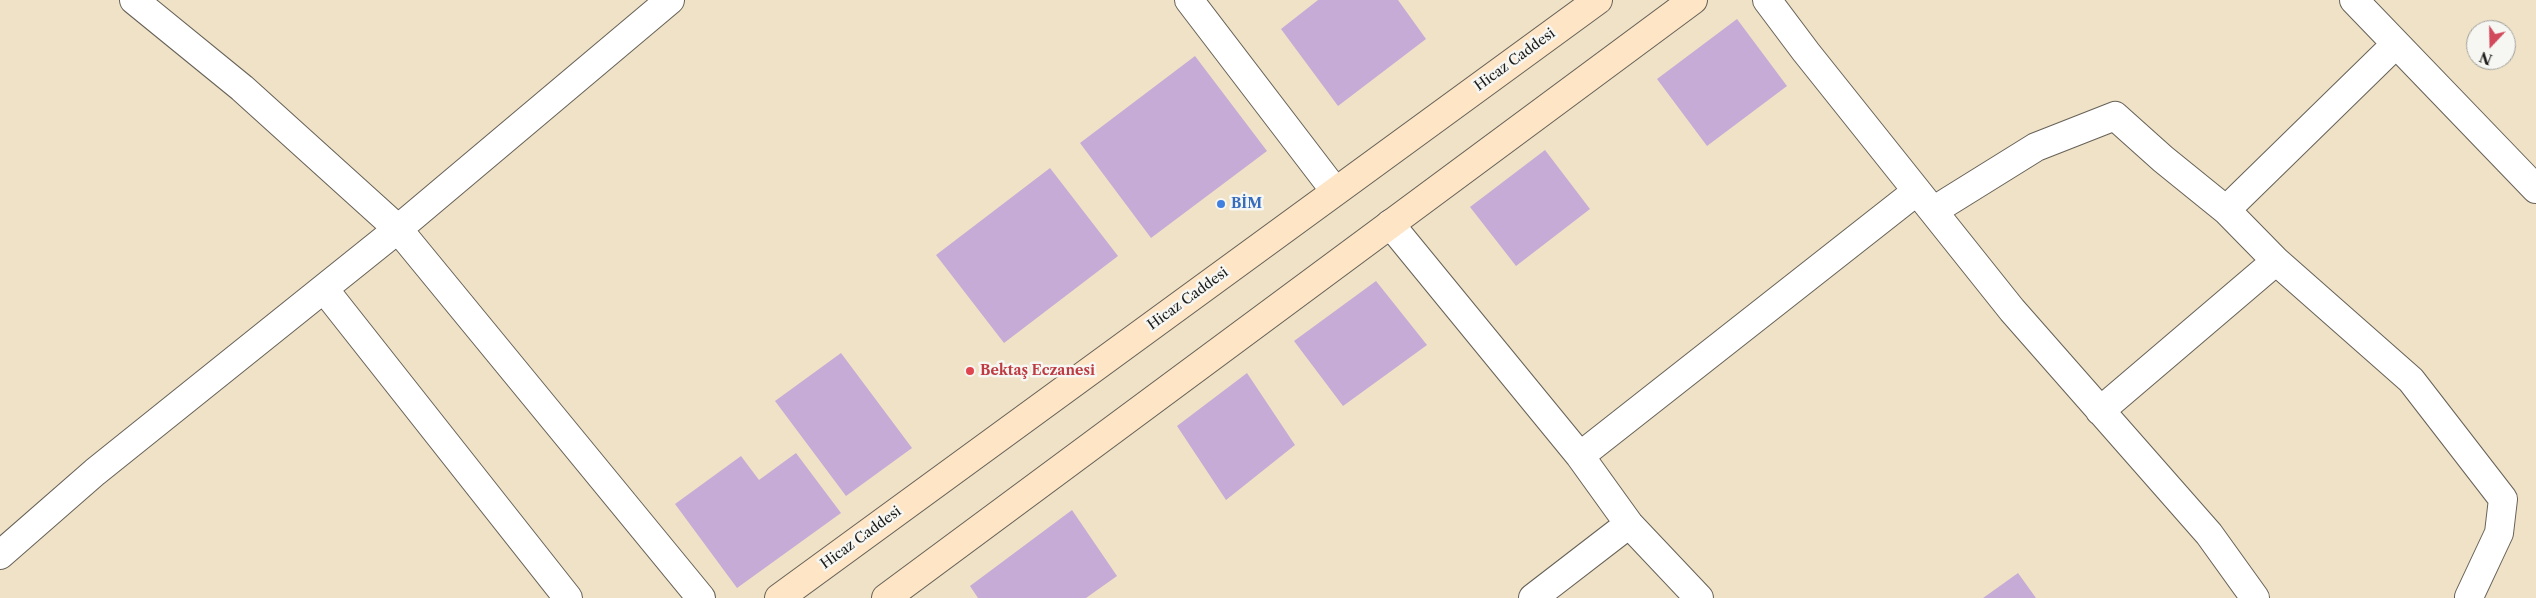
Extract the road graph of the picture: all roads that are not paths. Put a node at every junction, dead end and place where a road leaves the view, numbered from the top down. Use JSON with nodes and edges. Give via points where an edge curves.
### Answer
{"nodes":[{"id":1,"x":134,"y":0,"type":"edge"},
{"id":2,"x":670,"y":0,"type":"edge"},
{"id":3,"x":1189,"y":0,"type":"edge"},
{"id":4,"x":1598,"y":0,"type":"edge"},
{"id":5,"x":1693,"y":0,"type":"edge"},
{"id":6,"x":1768,"y":0,"type":"edge"},
{"id":7,"x":2354,"y":0,"type":"edge"},
{"id":8,"x":2396,"y":44,"type":"junction"},
{"id":9,"x":2536,"y":189,"type":"edge"},
{"id":10,"x":1335,"y":192,"type":"junction"},
{"id":11,"x":1925,"y":201,"type":"junction"},
{"id":12,"x":2226,"y":210,"type":"junction"},
{"id":13,"x":1390,"y":224,"type":"junction"},
{"id":14,"x":398,"y":229,"type":"junction"},
{"id":15,"x":2276,"y":261,"type":"junction"},
{"id":16,"x":324,"y":289,"type":"junction"},
{"id":17,"x":2100,"y":411,"type":"junction"},
{"id":18,"x":1580,"y":456,"type":"junction"},
{"id":19,"x":1629,"y":524,"type":"junction"},
{"id":20,"x":0,"y":555,"type":"edge"},
{"id":21,"x":568,"y":598,"type":"edge"},
{"id":22,"x":700,"y":598,"type":"edge"},
{"id":23,"x":779,"y":598,"type":"edge"},
{"id":24,"x":886,"y":598,"type":"edge"},
{"id":25,"x":1533,"y":598,"type":"edge"},
{"id":26,"x":1700,"y":598,"type":"edge"},
{"id":27,"x":2255,"y":598,"type":"edge"},
{"id":28,"x":2469,"y":598,"type":"edge"}],
"edges":[{"from":1,"to":14,"type":"street","via":[[242,88]]},
{"from":2,"to":14,"type":"street"},
{"from":3,"to":10,"type":"street"},
{"from":4,"to":10,"type":"main road","name":"Hicaz Caddesi"},
{"from":5,"to":13,"type":"main road"},
{"from":6,"to":11,"type":"street"},
{"from":7,"to":8,"type":"street"},
{"from":8,"to":9,"type":"street"},
{"from":8,"to":12,"type":"street"},
{"from":10,"to":23,"type":"main road","name":"Hicaz Caddesi"},
{"from":11,"to":12,"type":"street","via":[[2036,147],[2115,116]]},
{"from":11,"to":17,"type":"street","via":[[2012,310]]},
{"from":11,"to":18,"type":"street"},
{"from":12,"to":15,"type":"street"},
{"from":13,"to":18,"type":"street"},
{"from":13,"to":24,"type":"main road"},
{"from":14,"to":16,"type":"street"},
{"from":14,"to":22,"type":"street"},
{"from":15,"to":17,"type":"street"},
{"from":15,"to":28,"type":"street","via":[[2412,380],[2503,499],[2499,533]]},
{"from":16,"to":20,"type":"street","via":[[94,472]]},
{"from":16,"to":21,"type":"street"},
{"from":17,"to":27,"type":"street","via":[[2208,534]]},
{"from":18,"to":19,"type":"street"},
{"from":19,"to":25,"type":"street"},
{"from":19,"to":26,"type":"street"}]}
